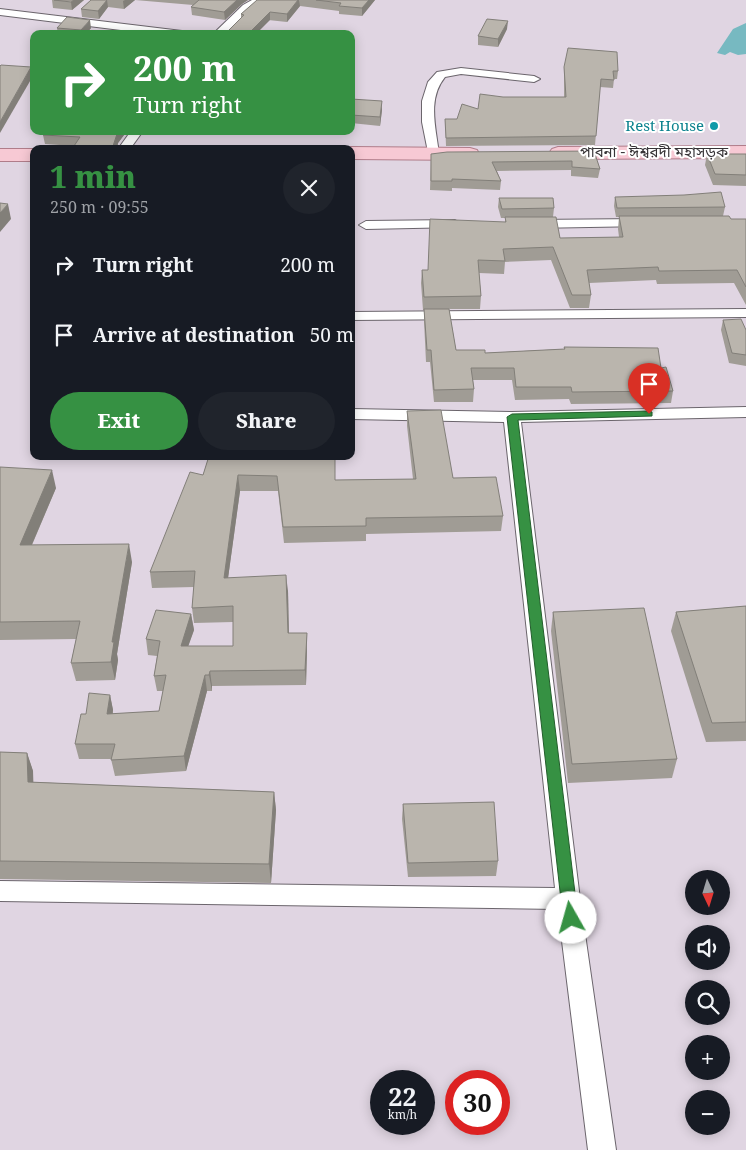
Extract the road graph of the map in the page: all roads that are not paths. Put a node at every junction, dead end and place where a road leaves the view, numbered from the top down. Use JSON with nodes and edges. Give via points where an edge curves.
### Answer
{"nodes":[{"id":1,"x":258,"y":0,"type":"edge"},
{"id":2,"x":82,"y":10,"type":"edge"},
{"id":3,"x":0,"y":12,"type":"edge"},
{"id":4,"x":70,"y":20,"type":"junction"},
{"id":5,"x":150,"y":30,"type":"edge"},
{"id":6,"x":222,"y":30,"type":"edge"},
{"id":7,"x":534,"y":79,"type":"dead end"},
{"id":8,"x":135,"y":135,"type":"edge"},
{"id":9,"x":127,"y":145,"type":"edge"},
{"id":10,"x":355,"y":153,"type":"edge"},
{"id":11,"x":543,"y":153,"type":"edge"},
{"id":12,"x":433,"y":154,"type":"junction"},
{"id":13,"x":483,"y":154,"type":"edge"},
{"id":14,"x":745,"y":154,"type":"edge"},
{"id":15,"x":0,"y":155,"type":"edge"},
{"id":16,"x":30,"y":155,"type":"edge"},
{"id":17,"x":658,"y":223,"type":"edge"},
{"id":18,"x":366,"y":224,"type":"dead end"},
{"id":19,"x":473,"y":224,"type":"edge"},
{"id":20,"x":522,"y":224,"type":"edge"},
{"id":21,"x":746,"y":313,"type":"edge"},
{"id":22,"x":355,"y":316,"type":"edge"},
{"id":23,"x":746,"y":412,"type":"edge"},
{"id":24,"x":355,"y":414,"type":"edge"},
{"id":25,"x":512,"y":417,"type":"junction"},
{"id":26,"x":0,"y":891,"type":"edge"},
{"id":27,"x":568,"y":899,"type":"junction"},
{"id":28,"x":602,"y":1150,"type":"edge"}],
"edges":[{"from":1,"to":6,"type":"street"},
{"from":2,"to":4,"type":"street"},
{"from":3,"to":4,"type":"street"},
{"from":4,"to":5,"type":"street"},
{"from":7,"to":12,"type":"street","via":[[461,71],[441,74],[430,86],[427,98]]},
{"from":8,"to":9,"type":"street"},
{"from":10,"to":12,"type":"main road"},
{"from":11,"to":14,"type":"main road","name":"পাবনা - ঈশ্বরদী মহাসড়ক"},
{"from":12,"to":13,"type":"main road"},
{"from":15,"to":16,"type":"main road"},
{"from":17,"to":20,"type":"street"},
{"from":18,"to":19,"type":"street"},
{"from":21,"to":22,"type":"street"},
{"from":23,"to":25,"type":"street"},
{"from":24,"to":25,"type":"street"},
{"from":25,"to":27,"type":"street"},
{"from":26,"to":27,"type":"street"},
{"from":27,"to":28,"type":"street"}]}
